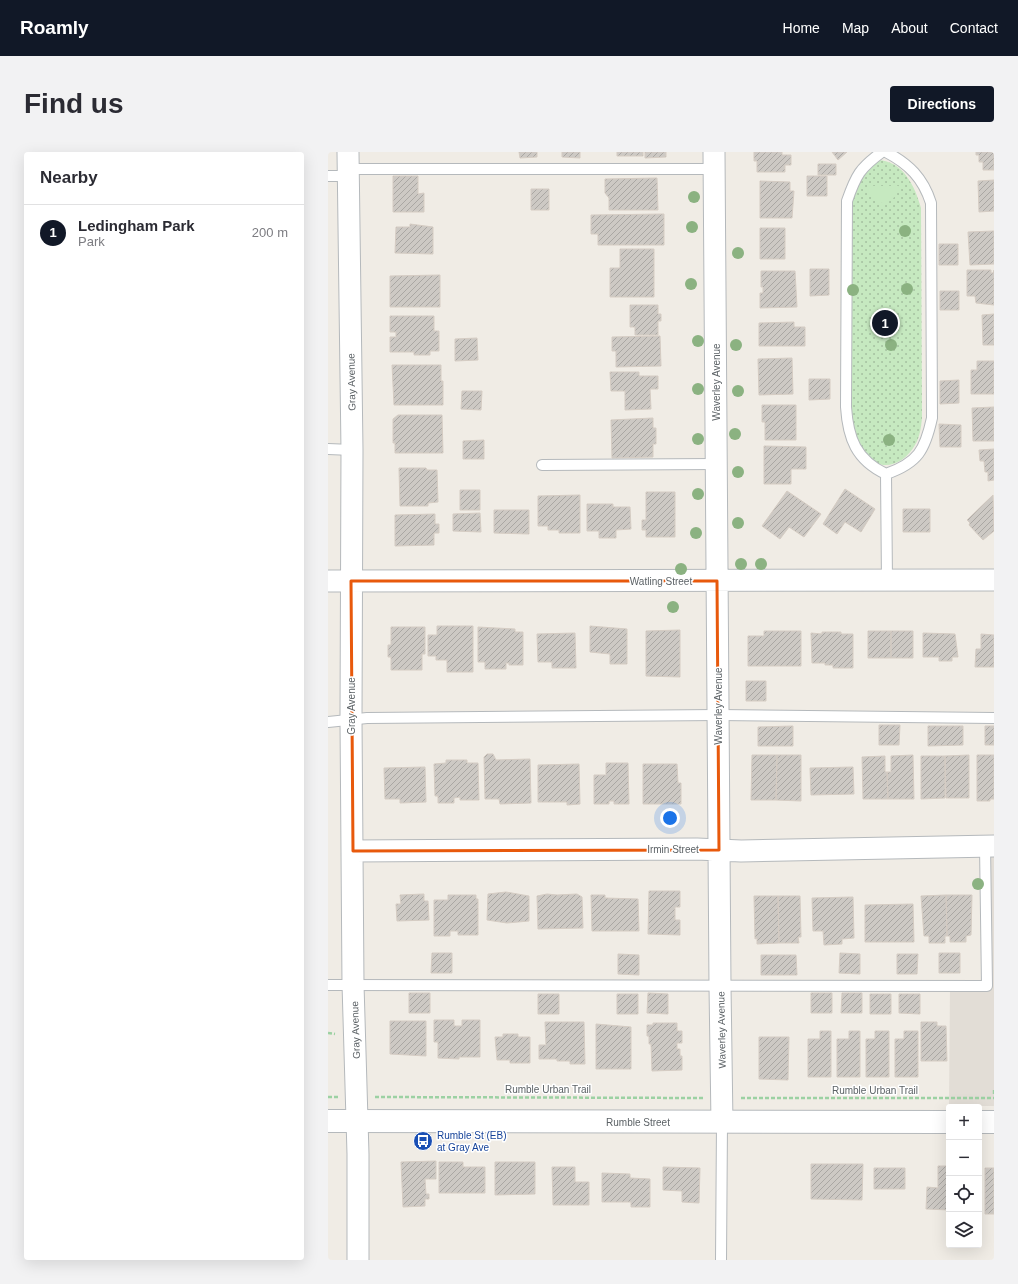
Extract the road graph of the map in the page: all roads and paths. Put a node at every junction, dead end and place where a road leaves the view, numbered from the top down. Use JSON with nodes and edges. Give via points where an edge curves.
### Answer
{"nodes":[{"id":1,"x":882,"y":152,"type":"edge"},
{"id":2,"x":886,"y":152,"type":"edge"},
{"id":3,"x":715,"y":160,"type":"edge"},
{"id":4,"x":349,"y":166,"type":"edge"},
{"id":5,"x":328,"y":176,"type":"edge"},
{"id":6,"x":328,"y":450,"type":"edge"},
{"id":7,"x":352,"y":450,"type":"junction"},
{"id":8,"x":717,"y":464,"type":"junction"},
{"id":9,"x":542,"y":465,"type":"dead end"},
{"id":10,"x":886,"y":474,"type":"junction"},
{"id":11,"x":994,"y":580,"type":"edge"},
{"id":12,"x":328,"y":581,"type":"edge"},
{"id":13,"x":351,"y":581,"type":"junction"},
{"id":14,"x":717,"y":581,"type":"junction"},
{"id":15,"x":887,"y":581,"type":"junction"},
{"id":16,"x":718,"y":715,"type":"junction"},
{"id":17,"x":994,"y":718,"type":"edge"},
{"id":18,"x":351,"y":720,"type":"junction"},
{"id":19,"x":328,"y":722,"type":"edge"},
{"id":20,"x":990,"y":846,"type":"edge"},
{"id":21,"x":719,"y":850,"type":"junction"},
{"id":22,"x":353,"y":851,"type":"junction"},
{"id":23,"x":353,"y":984,"type":"junction"},
{"id":24,"x":328,"y":985,"type":"edge"},
{"id":25,"x":720,"y":986,"type":"junction"},
{"id":26,"x":328,"y":1034,"type":"edge"},
{"id":27,"x":335,"y":1034,"type":"dead end"},
{"id":28,"x":994,"y":1090,"type":"edge"},
{"id":29,"x":385,"y":1097,"type":"dead end"},
{"id":30,"x":994,"y":1097,"type":"edge"},
{"id":31,"x":706,"y":1098,"type":"dead end"},
{"id":32,"x":738,"y":1098,"type":"dead end"},
{"id":33,"x":328,"y":1121,"type":"edge"},
{"id":34,"x":357,"y":1122,"type":"junction"},
{"id":35,"x":946,"y":1122,"type":"edge"},
{"id":36,"x":982,"y":1122,"type":"edge"},
{"id":37,"x":994,"y":1122,"type":"edge"},
{"id":38,"x":722,"y":1123,"type":"junction"},
{"id":39,"x":358,"y":1260,"type":"edge"},
{"id":40,"x":721,"y":1260,"type":"edge"}],
"edges":[{"from":1,"to":10,"type":"lane","via":[[861,169],[847,201],[846,407],[847,427],[861,457]]},
{"from":2,"to":10,"type":"lane","via":[[902,160],[915,174],[926,189],[931,203],[932,418],[928,437],[918,456],[904,468]]},
{"from":3,"to":4,"type":"lane"},
{"from":3,"to":8,"type":"street","name":"Waverley Avenue"},
{"from":4,"to":5,"type":"lane"},
{"from":4,"to":7,"type":"street","name":"Gray Avenue"},
{"from":6,"to":7,"type":"lane"},
{"from":7,"to":13,"type":"street","name":"Gray Avenue"},
{"from":8,"to":9,"type":"lane"},
{"from":8,"to":14,"type":"street","name":"Waverley Avenue"},
{"from":10,"to":15,"type":"lane"},
{"from":11,"to":15,"type":"street","name":"Watling Street"},
{"from":12,"to":13,"type":"street","name":"Watling Street"},
{"from":13,"to":14,"type":"street","name":"Watling Street"},
{"from":13,"to":18,"type":"street","name":"Gray Avenue"},
{"from":14,"to":15,"type":"street","name":"Watling Street"},
{"from":14,"to":16,"type":"street","name":"Waverley Avenue"},
{"from":16,"to":17,"type":"lane"},
{"from":16,"to":18,"type":"lane"},
{"from":16,"to":21,"type":"street","name":"Waverley Avenue"},
{"from":18,"to":19,"type":"lane"},
{"from":18,"to":22,"type":"street","name":"Gray Avenue"},
{"from":20,"to":21,"type":"street","name":"Irmin Street"},
{"from":20,"to":25,"type":"lane","via":[[987,986]]},
{"from":21,"to":22,"type":"street","name":"Irmin Street"},
{"from":21,"to":25,"type":"street","name":"Waverley Avenue"},
{"from":22,"to":23,"type":"street","name":"Gray Avenue"},
{"from":23,"to":24,"type":"lane"},
{"from":23,"to":25,"type":"lane"},
{"from":23,"to":34,"type":"street","name":"Gray Avenue"},
{"from":25,"to":38,"type":"street","name":"Waverley Avenue"},
{"from":26,"to":27,"type":"path"},
{"from":28,"to":30,"type":"path"},
{"from":29,"to":31,"type":"path","name":"Rumble Urban Trail"},
{"from":30,"to":32,"type":"path","name":"Rumble Urban Trail"},
{"from":33,"to":34,"type":"street","name":"Rumble Street"},
{"from":34,"to":38,"type":"street","name":"Rumble Street"},
{"from":34,"to":39,"type":"street","name":"Gray Avenue"},
{"from":35,"to":38,"type":"street","name":"Rumble Street"},
{"from":36,"to":37,"type":"street"},
{"from":38,"to":40,"type":"lane","name":"Waverley Avenue"}]}
